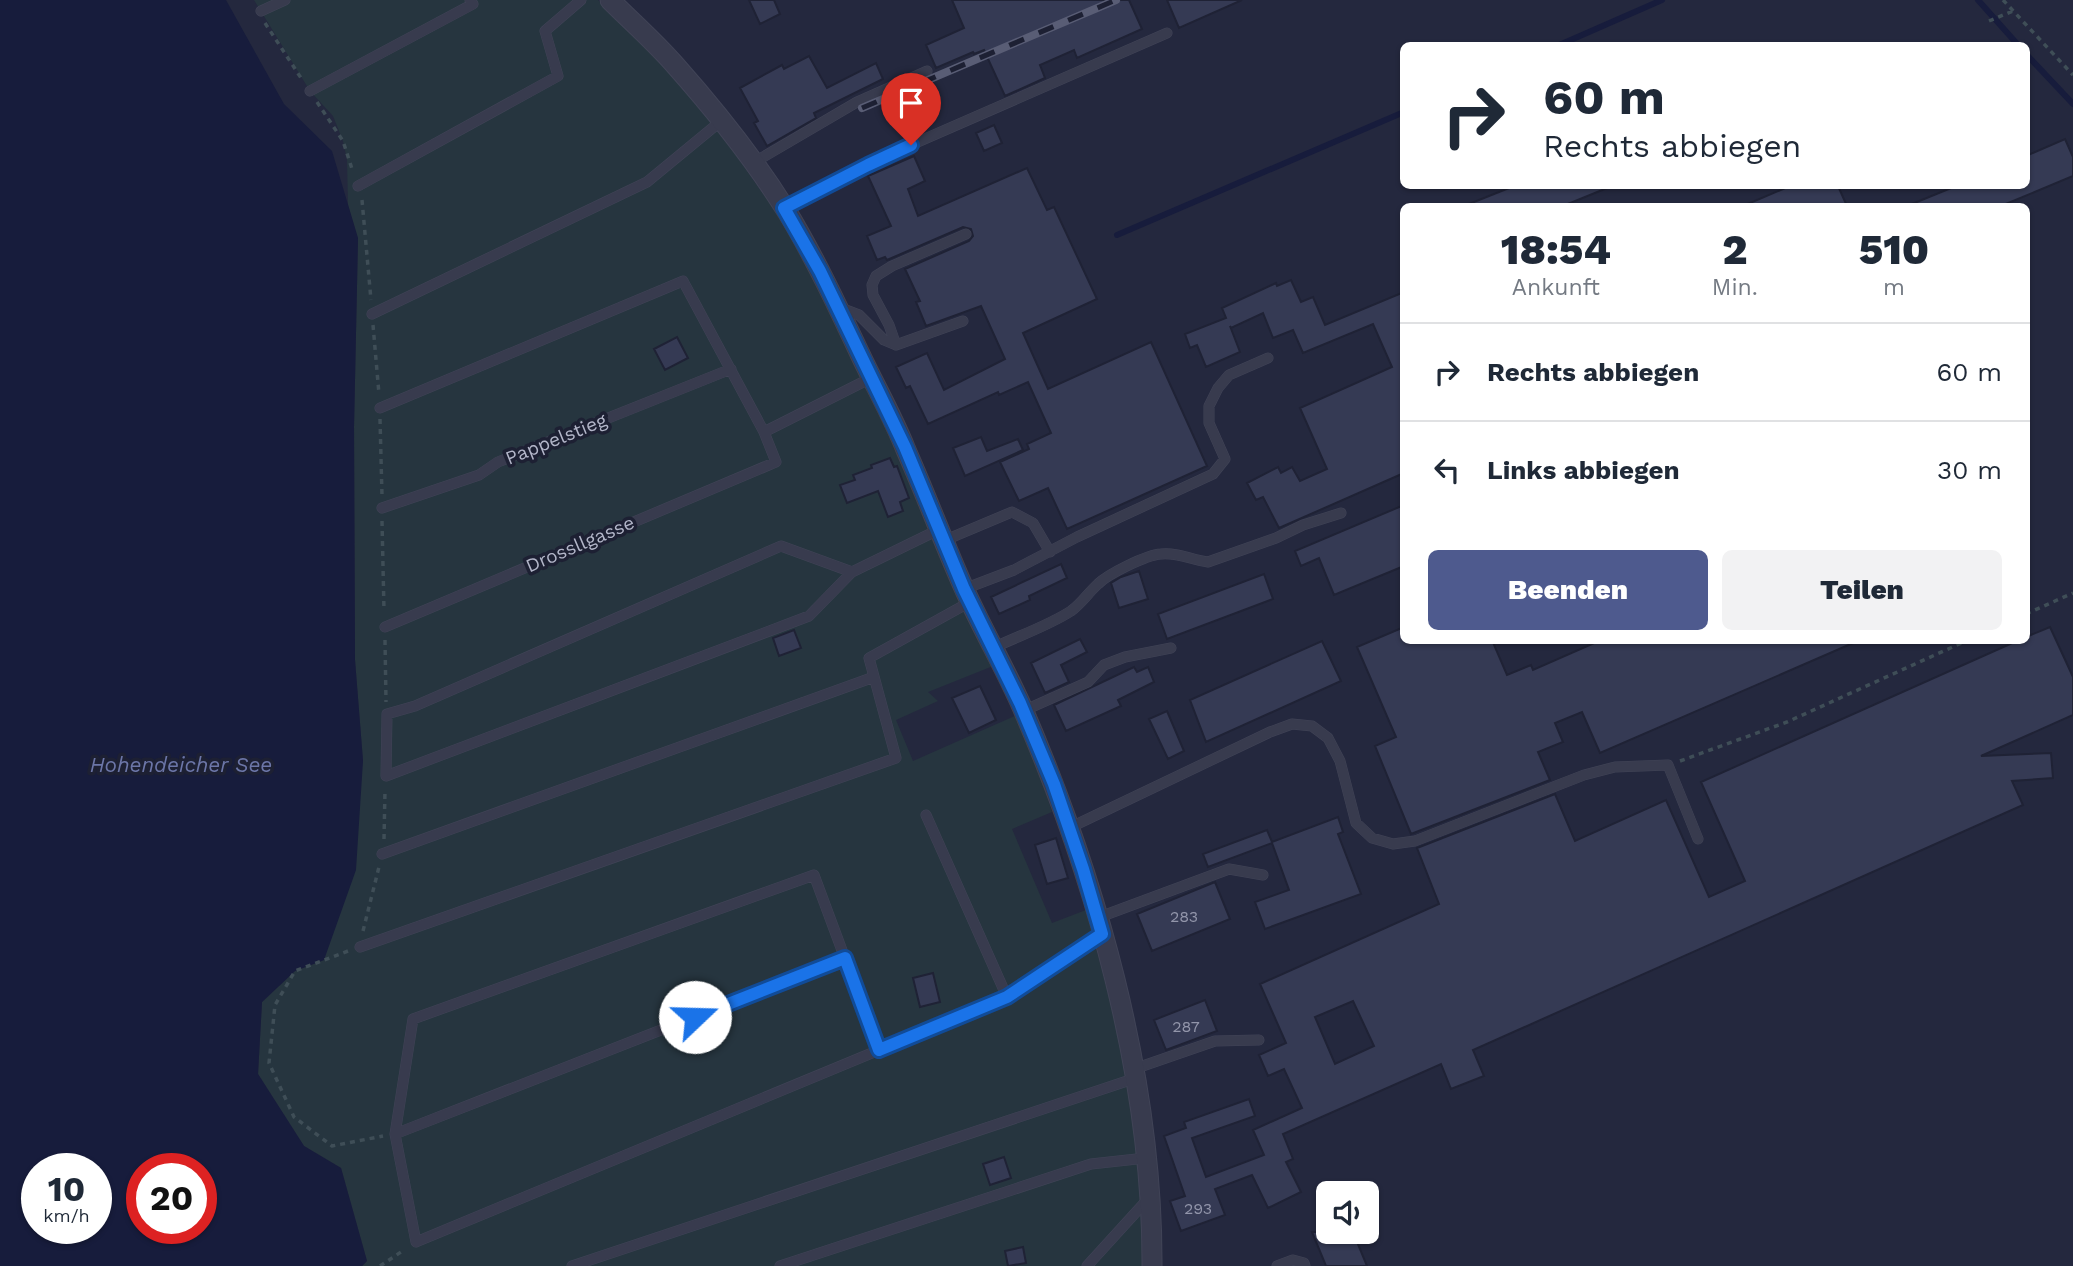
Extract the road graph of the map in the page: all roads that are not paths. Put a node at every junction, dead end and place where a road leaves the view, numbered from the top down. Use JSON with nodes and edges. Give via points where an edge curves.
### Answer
{"nodes":[{"id":1,"x":285,"y":0,"type":"edge"},
{"id":2,"x":470,"y":0,"type":"edge"},
{"id":3,"x":581,"y":0,"type":"edge"},
{"id":4,"x":610,"y":0,"type":"edge"},
{"id":5,"x":261,"y":11,"type":"dead end"},
{"id":6,"x":1167,"y":33,"type":"dead end"},
{"id":7,"x":927,"y":71,"type":"dead end"},
{"id":8,"x":310,"y":92,"type":"road end"},
{"id":9,"x":721,"y":121,"type":"junction"},
{"id":10,"x":753,"y":163,"type":"junction"},
{"id":11,"x":358,"y":186,"type":"road end"},
{"id":12,"x":784,"y":208,"type":"junction"},
{"id":13,"x":967,"y":234,"type":"dead end"},
{"id":14,"x":838,"y":306,"type":"junction"},
{"id":15,"x":372,"y":314,"type":"road end"},
{"id":16,"x":963,"y":321,"type":"dead end"},
{"id":17,"x":896,"y":345,"type":"junction"},
{"id":18,"x":1268,"y":358,"type":"dead end"},
{"id":19,"x":731,"y":369,"type":"junction"},
{"id":20,"x":871,"y":378,"type":"junction"},
{"id":21,"x":380,"y":408,"type":"road end"},
{"id":22,"x":764,"y":432,"type":"junction"},
{"id":23,"x":382,"y":508,"type":"road end"},
{"id":24,"x":1341,"y":513,"type":"dead end"},
{"id":25,"x":941,"y":535,"type":"junction"},
{"id":26,"x":1050,"y":552,"type":"junction"},
{"id":27,"x":852,"y":572,"type":"junction"},
{"id":28,"x":967,"y":595,"type":"junction"},
{"id":29,"x":385,"y":627,"type":"road end"},
{"id":30,"x":993,"y":648,"type":"junction"},
{"id":31,"x":1171,"y":648,"type":"dead end"},
{"id":32,"x":874,"y":677,"type":"junction"},
{"id":33,"x":1023,"y":710,"type":"junction"},
{"id":34,"x":926,"y":815,"type":"dead end"},
{"id":35,"x":1069,"y":828,"type":"junction"},
{"id":36,"x":1698,"y":839,"type":"dead end"},
{"id":37,"x":382,"y":854,"type":"road end"},
{"id":38,"x":1263,"y":875,"type":"dead end"},
{"id":39,"x":1100,"y":926,"type":"junction"},
{"id":40,"x":360,"y":947,"type":"road end"},
{"id":41,"x":845,"y":958,"type":"junction"},
{"id":42,"x":1007,"y":997,"type":"junction"},
{"id":43,"x":1259,"y":1040,"type":"dead end"},
{"id":44,"x":879,"y":1050,"type":"junction"},
{"id":45,"x":1135,"y":1074,"type":"junction"},
{"id":46,"x":395,"y":1134,"type":"junction"},
{"id":47,"x":1146,"y":1158,"type":"junction"},
{"id":48,"x":1150,"y":1197,"type":"junction"},
{"id":49,"x":572,"y":1266,"type":"edge"},
{"id":50,"x":780,"y":1266,"type":"edge"},
{"id":51,"x":1087,"y":1266,"type":"edge"},
{"id":52,"x":1152,"y":1266,"type":"edge"},
{"id":53,"x":1277,"y":1266,"type":"edge"},
{"id":54,"x":1305,"y":1266,"type":"edge"}],
"edges":[{"from":1,"to":5,"type":"lane"},
{"from":2,"to":8,"type":"lane","via":[[473,4]]},
{"from":3,"to":11,"type":"lane","via":[[545,31],[558,76]]},
{"from":4,"to":9,"type":"street","via":[[673,63]]},
{"from":6,"to":12,"type":"lane","via":[[888,155]]},
{"from":7,"to":10,"type":"lane","via":[[857,102]]},
{"from":9,"to":10,"type":"street"},
{"from":9,"to":15,"type":"lane","via":[[647,182]]},
{"from":10,"to":12,"type":"street"},
{"from":12,"to":14,"type":"street"},
{"from":13,"to":17,"type":"lane","via":[[876,276],[873,295]]},
{"from":14,"to":17,"type":"lane","via":[[859,315],[884,341]]},
{"from":14,"to":20,"type":"street"},
{"from":16,"to":17,"type":"lane"},
{"from":18,"to":26,"type":"lane","via":[[1229,375],[1217,388],[1209,406],[1209,423],[1224,459],[1213,474]]},
{"from":19,"to":21,"type":"lane","via":[[682,281]]},
{"from":19,"to":22,"type":"lane"},
{"from":19,"to":23,"type":"lane","name":"Pappelstieg","via":[[498,462],[479,475]]},
{"from":20,"to":22,"type":"lane"},
{"from":20,"to":25,"type":"street"},
{"from":22,"to":29,"type":"lane","name":"Drossllgasse","via":[[776,462]]},
{"from":24,"to":30,"type":"lane","via":[[1208,562],[1160,554],[1125,567],[1097,584],[1070,611]]},
{"from":25,"to":26,"type":"lane","via":[[1012,512],[1033,523]]},
{"from":25,"to":27,"type":"lane"},
{"from":25,"to":28,"type":"street"},
{"from":26,"to":28,"type":"lane"},
{"from":27,"to":27,"type":"lane","via":[[809,616],[386,776],[387,713],[415,706],[781,546]]},
{"from":28,"to":30,"type":"street"},
{"from":28,"to":32,"type":"lane","via":[[869,659]]},
{"from":30,"to":33,"type":"street"},
{"from":31,"to":33,"type":"lane","via":[[1104,665],[1088,682]]},
{"from":32,"to":37,"type":"lane"},
{"from":32,"to":40,"type":"lane","via":[[897,758]]},
{"from":33,"to":35,"type":"street"},
{"from":34,"to":42,"type":"lane"},
{"from":35,"to":36,"type":"lane","via":[[1292,724],[1312,726],[1328,738],[1340,761],[1356,823],[1372,838],[1393,844],[1415,841],[1584,775],[1615,767],[1668,765]]},
{"from":35,"to":39,"type":"street"},
{"from":38,"to":39,"type":"lane","via":[[1229,869]]},
{"from":39,"to":42,"type":"lane"},
{"from":39,"to":45,"type":"street"},
{"from":41,"to":44,"type":"lane"},
{"from":41,"to":46,"type":"lane"},
{"from":41,"to":46,"type":"lane","via":[[814,875],[413,1019]]},
{"from":42,"to":44,"type":"lane"},
{"from":43,"to":45,"type":"lane","via":[[1215,1041]]},
{"from":44,"to":46,"type":"lane","via":[[416,1242]]},
{"from":45,"to":47,"type":"street"},
{"from":45,"to":49,"type":"lane"},
{"from":47,"to":48,"type":"street"},
{"from":47,"to":50,"type":"lane","via":[[1091,1164]]},
{"from":48,"to":51,"type":"lane"},
{"from":48,"to":52,"type":"street"},
{"from":53,"to":54,"type":"lane","via":[[1293,1260]]}]}
